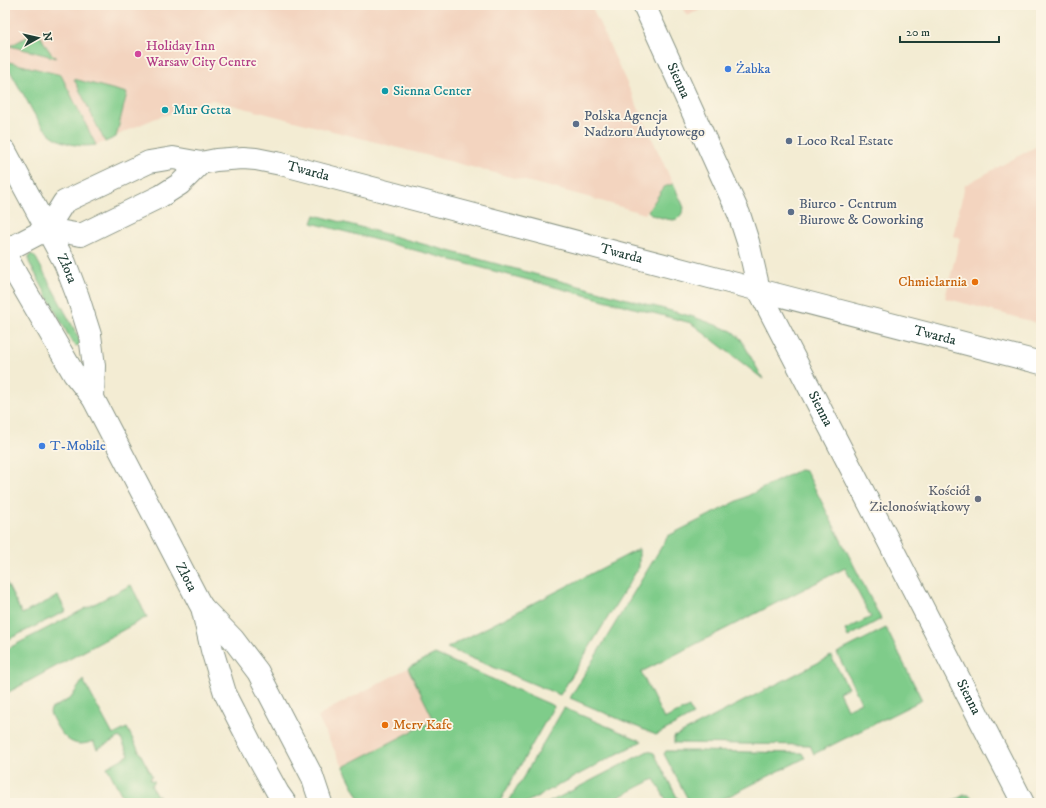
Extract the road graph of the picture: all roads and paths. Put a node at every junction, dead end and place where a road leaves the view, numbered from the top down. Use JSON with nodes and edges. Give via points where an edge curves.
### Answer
{"nodes":[{"id":1,"x":644,"y":5,"type":"edge"},
{"id":2,"x":5,"y":151,"type":"edge"},
{"id":3,"x":201,"y":163,"type":"junction"},
{"id":4,"x":47,"y":229,"type":"junction"},
{"id":5,"x":5,"y":251,"type":"edge"},
{"id":6,"x":5,"y":254,"type":"edge"},
{"id":7,"x":759,"y":290,"type":"junction"},
{"id":8,"x":1041,"y":362,"type":"edge"},
{"id":9,"x":93,"y":398,"type":"junction"},
{"id":10,"x":202,"y":607,"type":"junction"},
{"id":11,"x":285,"y":803,"type":"edge"},
{"id":12,"x":321,"y":803,"type":"edge"},
{"id":13,"x":1023,"y":803,"type":"edge"}],
"edges":[{"from":1,"to":7,"type":"street","name":"Sienna","via":[[739,214]]},
{"from":2,"to":4,"type":"street","name":"Złota"},
{"from":3,"to":4,"type":"street","via":[[180,184],[160,196],[81,235]]},
{"from":3,"to":4,"type":"street","name":"Twarda","via":[[173,158],[149,162],[64,202]]},
{"from":3,"to":7,"type":"street","name":"Twarda","via":[[237,158],[267,161]]},
{"from":4,"to":5,"type":"street"},
{"from":4,"to":9,"type":"street","name":"Złota","via":[[65,264],[90,335],[94,366]]},
{"from":6,"to":9,"type":"street","name":"Złota","via":[[74,374]]},
{"from":7,"to":8,"type":"street","name":"Twarda"},
{"from":7,"to":13,"type":"street","name":"Sienna"},
{"from":9,"to":10,"type":"street","name":"Złota"},
{"from":10,"to":11,"type":"street","name":"Złota","via":[[225,693]]},
{"from":10,"to":12,"type":"street","name":"Złota","via":[[233,639],[258,672],[312,776]]}]}
